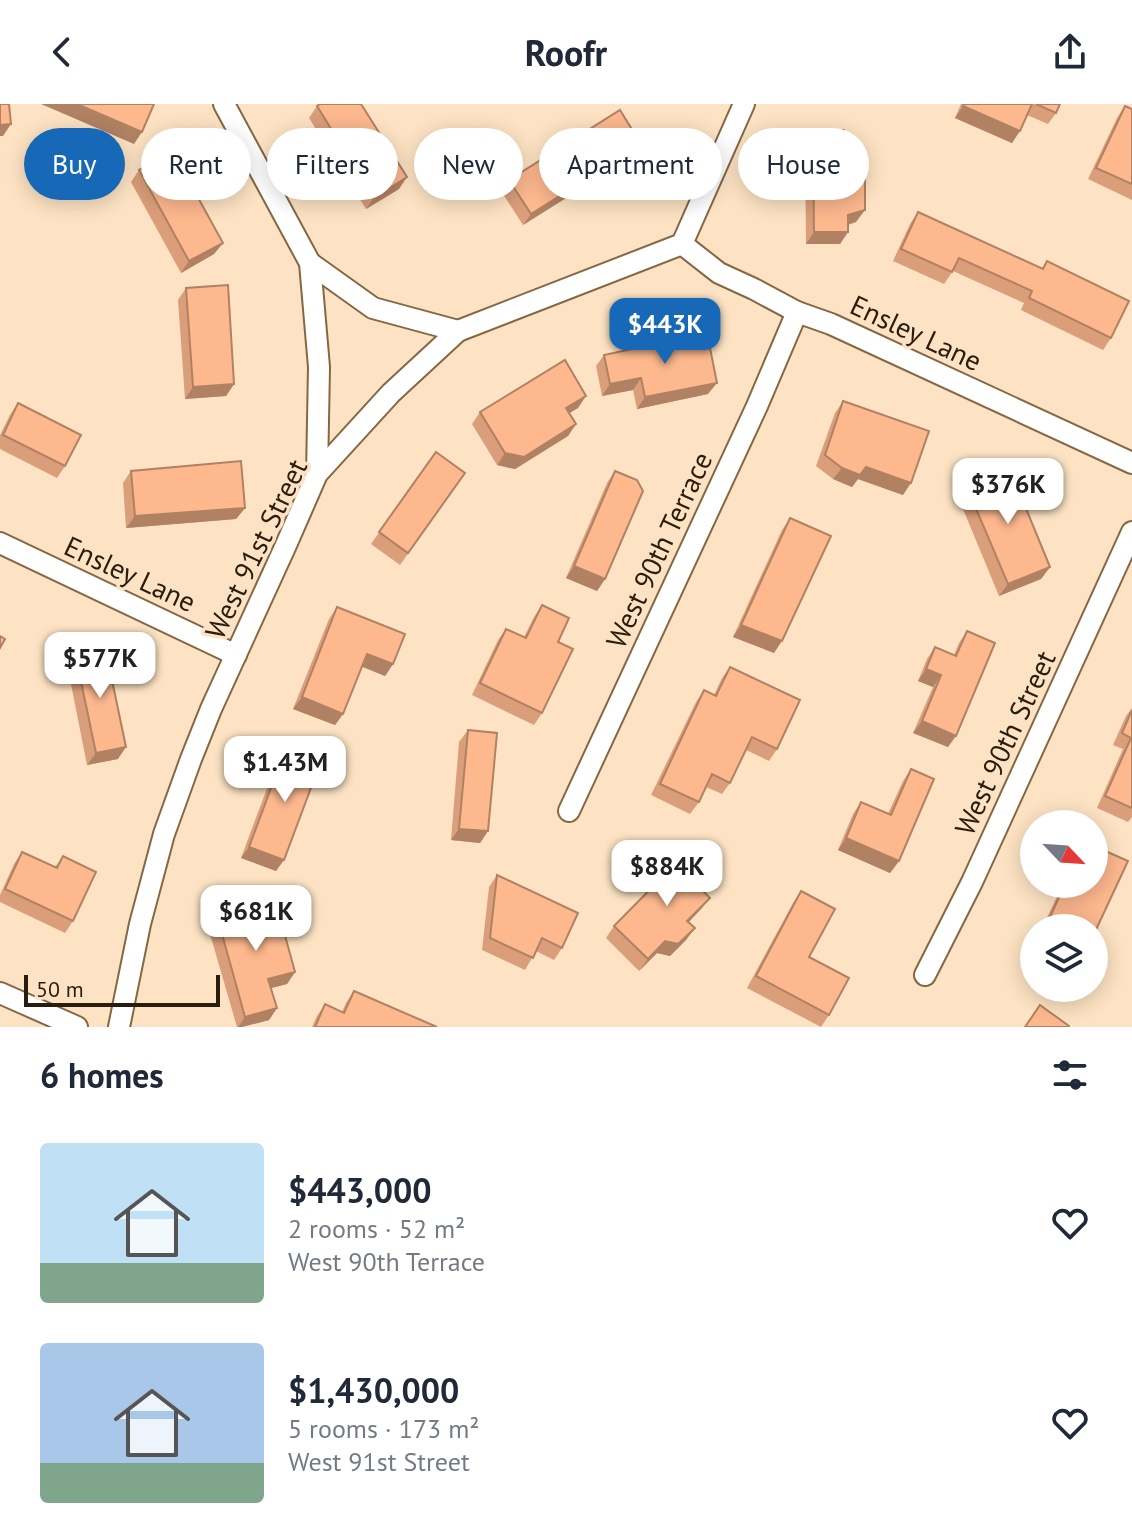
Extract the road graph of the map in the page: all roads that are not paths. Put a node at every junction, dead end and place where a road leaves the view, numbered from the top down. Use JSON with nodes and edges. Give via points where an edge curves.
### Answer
{"nodes":[{"id":1,"x":224,"y":104,"type":"edge"},
{"id":2,"x":744,"y":104,"type":"edge"},
{"id":3,"x":682,"y":244,"type":"junction"},
{"id":4,"x":310,"y":263,"type":"junction"},
{"id":5,"x":797,"y":312,"type":"junction"},
{"id":6,"x":458,"y":331,"type":"junction"},
{"id":7,"x":1132,"y":463,"type":"edge"},
{"id":8,"x":317,"y":474,"type":"junction"},
{"id":9,"x":1132,"y":532,"type":"edge"},
{"id":10,"x":0,"y":543,"type":"edge"},
{"id":11,"x":236,"y":655,"type":"junction"},
{"id":12,"x":569,"y":811,"type":"dead end"},
{"id":13,"x":925,"y":975,"type":"dead end"},
{"id":14,"x":0,"y":993,"type":"edge"},
{"id":15,"x":77,"y":1027,"type":"edge"},
{"id":16,"x":119,"y":1027,"type":"edge"}],
"edges":[{"from":1,"to":4,"type":"street"},
{"from":2,"to":3,"type":"street"},
{"from":3,"to":5,"type":"street","name":"Ensley Lane","via":[[719,273]]},
{"from":3,"to":6,"type":"street","name":"West 91st Street"},
{"from":4,"to":6,"type":"street","via":[[373,308]]},
{"from":4,"to":8,"type":"street","via":[[319,367]]},
{"from":5,"to":7,"type":"street","name":"Ensley Lane"},
{"from":5,"to":12,"type":"street","name":"West 90th Terrace"},
{"from":6,"to":8,"type":"street","name":"West 91st Street","via":[[391,393]]},
{"from":8,"to":11,"type":"street","name":"West 91st Street"},
{"from":9,"to":13,"type":"street","name":"West 90th Street"},
{"from":10,"to":11,"type":"street","name":"Ensley Lane"},
{"from":11,"to":16,"type":"street","name":"West 91st Street","via":[[164,834]]},
{"from":14,"to":15,"type":"street"}]}
